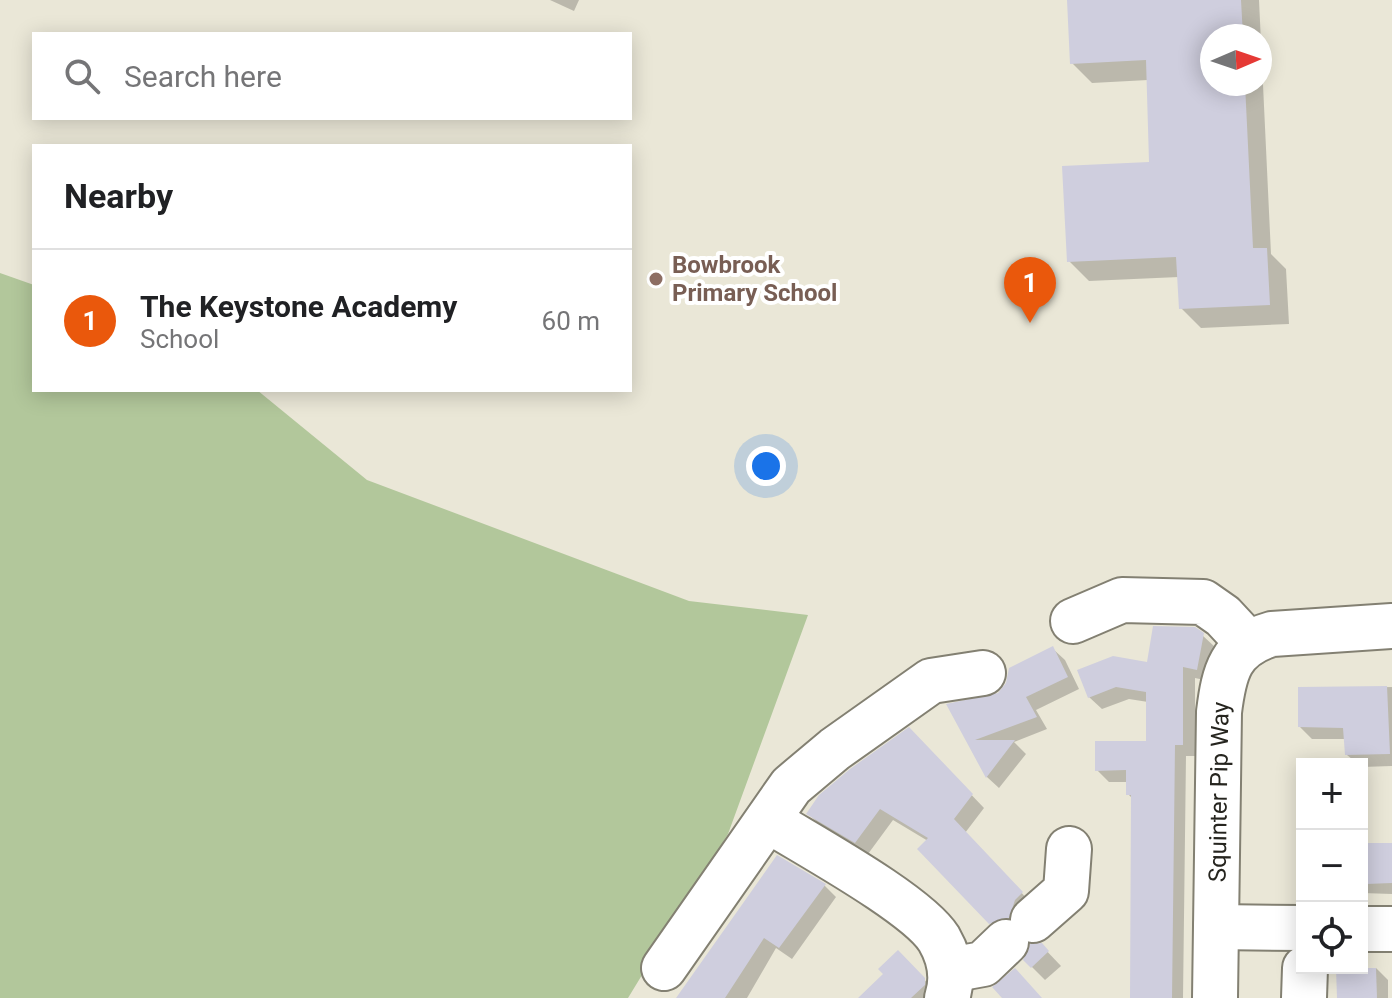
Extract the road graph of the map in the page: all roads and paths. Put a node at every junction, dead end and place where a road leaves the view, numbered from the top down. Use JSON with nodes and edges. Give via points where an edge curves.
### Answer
{"nodes":[{"id":1,"x":1073,"y":621,"type":"dead end"},
{"id":2,"x":1392,"y":626,"type":"edge"},
{"id":3,"x":1249,"y":644,"type":"junction"},
{"id":4,"x":983,"y":673,"type":"dead end"},
{"id":5,"x":768,"y":819,"type":"junction"},
{"id":6,"x":1069,"y":849,"type":"dead end"},
{"id":7,"x":1216,"y":927,"type":"junction"},
{"id":8,"x":1296,"y":928,"type":"edge"},
{"id":9,"x":1368,"y":929,"type":"edge"},
{"id":10,"x":1392,"y":929,"type":"edge"},
{"id":11,"x":664,"y":968,"type":"dead end"},
{"id":12,"x":1305,"y":974,"type":"edge"},
{"id":13,"x":949,"y":984,"type":"edge"},
{"id":14,"x":1215,"y":998,"type":"edge"},
{"id":15,"x":1304,"y":998,"type":"edge"}],
"edges":[{"from":1,"to":3,"type":"street","via":[[1122,600],[1203,602]]},
{"from":2,"to":3,"type":"street","via":[[1272,634]]},
{"from":3,"to":7,"type":"street","name":"Squinter Pip Way","via":[[1228,666],[1219,712]]},
{"from":4,"to":5,"type":"street","via":[[931,681],[835,749]]},
{"from":5,"to":11,"type":"street"},
{"from":5,"to":13,"type":"street","via":[[911,910],[938,937]]},
{"from":6,"to":13,"type":"street","via":[[1066,891],[983,964]]},
{"from":7,"to":8,"type":"street"},
{"from":7,"to":14,"type":"street","name":"Squinter Pip Way"},
{"from":9,"to":10,"type":"street"},
{"from":12,"to":15,"type":"street"}]}
